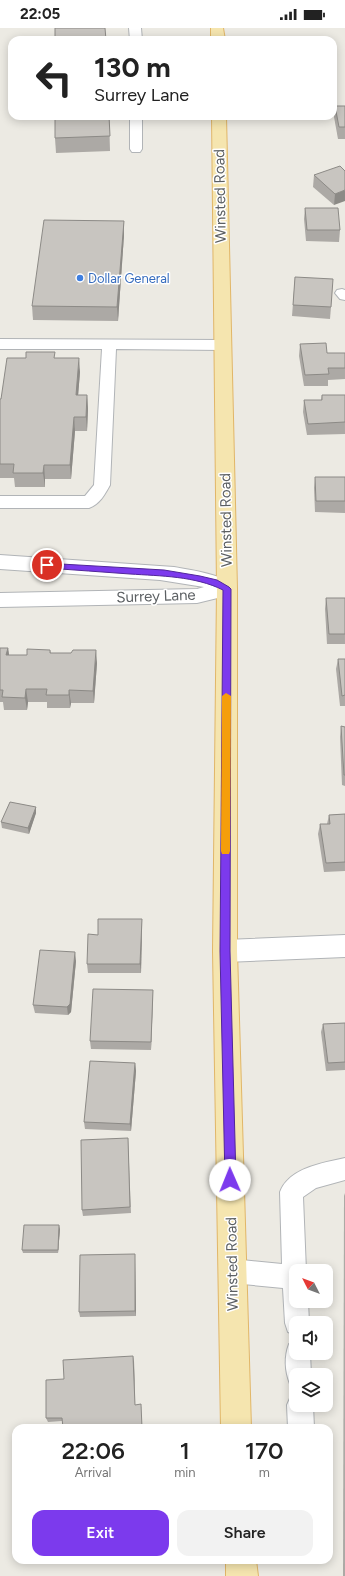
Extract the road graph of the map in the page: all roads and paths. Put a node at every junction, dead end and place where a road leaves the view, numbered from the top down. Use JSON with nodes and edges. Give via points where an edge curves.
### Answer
{"nodes":[{"id":1,"x":136,"y":120,"type":"edge"},
{"id":2,"x":219,"y":120,"type":"edge"},
{"id":3,"x":136,"y":149,"type":"dead end"},
{"id":4,"x":0,"y":344,"type":"edge"},
{"id":5,"x":109,"y":344,"type":"junction"},
{"id":6,"x":223,"y":345,"type":"junction"},
{"id":7,"x":0,"y":502,"type":"edge"},
{"id":8,"x":0,"y":562,"type":"edge"},
{"id":9,"x":227,"y":589,"type":"junction"},
{"id":10,"x":0,"y":600,"type":"edge"},
{"id":11,"x":345,"y":946,"type":"edge"},
{"id":12,"x":225,"y":951,"type":"junction"},
{"id":13,"x":345,"y":1170,"type":"edge"},
{"id":14,"x":294,"y":1264,"type":"edge"},
{"id":15,"x":232,"y":1271,"type":"junction"},
{"id":16,"x":289,"y":1277,"type":"edge"},
{"id":17,"x":300,"y":1412,"type":"edge"},
{"id":18,"x":236,"y":1424,"type":"edge"},
{"id":19,"x":301,"y":1424,"type":"edge"},
{"id":20,"x":241,"y":1564,"type":"edge"},
{"id":21,"x":242,"y":1576,"type":"edge"}],
"edges":[{"from":1,"to":3,"type":"lane"},
{"from":2,"to":6,"type":"main road","name":"Winsted Road"},
{"from":4,"to":5,"type":"lane"},
{"from":5,"to":6,"type":"lane"},
{"from":5,"to":7,"type":"lane","via":[[102,485],[97,494],[89,502]]},
{"from":6,"to":9,"type":"main road","name":"Winsted Road"},
{"from":8,"to":9,"type":"street","name":"Surrey Lane","via":[[164,573],[214,582]]},
{"from":9,"to":10,"type":"street","name":"Surrey Lane","via":[[197,596]]},
{"from":9,"to":12,"type":"main road","name":"Winsted Road"},
{"from":11,"to":12,"type":"street"},
{"from":12,"to":15,"type":"main road","name":"Winsted Road"},
{"from":13,"to":14,"type":"lane","via":[[306,1181],[291,1192]]},
{"from":15,"to":16,"type":"lane"},
{"from":15,"to":18,"type":"main road","name":"Winsted Road"},
{"from":17,"to":19,"type":"lane"},
{"from":20,"to":21,"type":"main road"}]}
